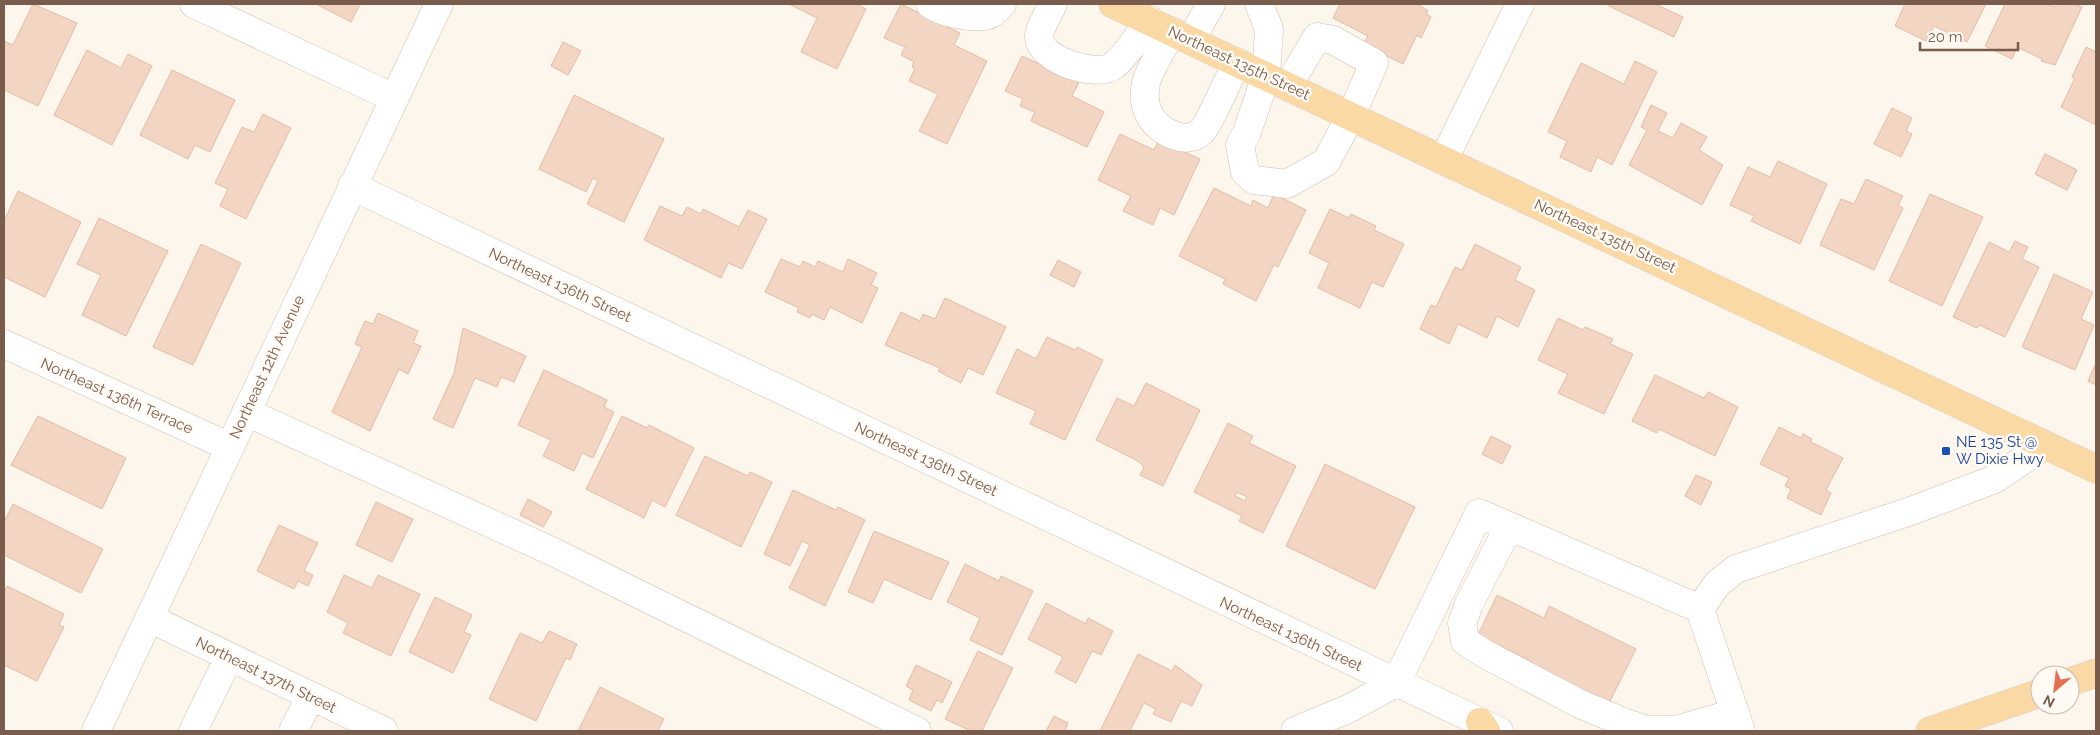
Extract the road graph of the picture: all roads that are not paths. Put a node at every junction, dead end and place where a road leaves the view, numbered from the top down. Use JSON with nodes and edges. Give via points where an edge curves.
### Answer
{"nodes":[{"id":1,"x":194,"y":4,"type":"edge"},
{"id":2,"x":438,"y":4,"type":"edge"},
{"id":3,"x":930,"y":4,"type":"edge"},
{"id":4,"x":1002,"y":4,"type":"edge"},
{"id":5,"x":1053,"y":4,"type":"edge"},
{"id":6,"x":1113,"y":4,"type":"edge"},
{"id":7,"x":1212,"y":4,"type":"edge"},
{"id":8,"x":1258,"y":4,"type":"edge"},
{"id":9,"x":1520,"y":4,"type":"edge"},
{"id":10,"x":1171,"y":31,"type":"junction"},
{"id":11,"x":1237,"y":62,"type":"junction"},
{"id":12,"x":1277,"y":81,"type":"junction"},
{"id":13,"x":394,"y":98,"type":"junction"},
{"id":14,"x":1351,"y":116,"type":"junction"},
{"id":15,"x":1444,"y":159,"type":"junction"},
{"id":16,"x":352,"y":186,"type":"junction"},
{"id":17,"x":4,"y":344,"type":"edge"},
{"id":18,"x":246,"y":412,"type":"junction"},
{"id":19,"x":2045,"y":445,"type":"junction"},
{"id":20,"x":230,"y":447,"type":"junction"},
{"id":21,"x":2096,"y":469,"type":"edge"},
{"id":22,"x":1509,"y":526,"type":"junction"},
{"id":23,"x":1700,"y":610,"type":"junction"},
{"id":24,"x":149,"y":618,"type":"junction"},
{"id":25,"x":229,"y":657,"type":"junction"},
{"id":26,"x":2096,"y":673,"type":"edge"},
{"id":27,"x":2080,"y":679,"type":"edge"},
{"id":28,"x":1396,"y":684,"type":"junction"},
{"id":29,"x":311,"y":696,"type":"junction"},
{"id":30,"x":2030,"y":696,"type":"edge"},
{"id":31,"x":1738,"y":722,"type":"edge"},
{"id":32,"x":1488,"y":728,"type":"edge"},
{"id":33,"x":96,"y":731,"type":"edge"},
{"id":34,"x":193,"y":731,"type":"edge"},
{"id":35,"x":293,"y":731,"type":"edge"},
{"id":36,"x":384,"y":731,"type":"edge"},
{"id":37,"x":917,"y":731,"type":"edge"},
{"id":38,"x":1295,"y":731,"type":"edge"},
{"id":39,"x":1930,"y":731,"type":"edge"}],
"edges":[{"from":1,"to":13,"type":"street"},
{"from":2,"to":13,"type":"street","name":"Northeast 12th Avenue"},
{"from":3,"to":4,"type":"street","via":[[950,13],[974,16],[990,15]]},
{"from":5,"to":10,"type":"street","via":[[1039,36],[1041,45],[1059,61],[1078,66],[1099,70],[1112,67]]},
{"from":6,"to":10,"type":"main road","name":"Northeast 135th Street"},
{"from":7,"to":10,"type":"street"},
{"from":8,"to":12,"type":"street","via":[[1270,29]]},
{"from":9,"to":15,"type":"street"},
{"from":10,"to":11,"type":"main road","name":"Northeast 135th Street"},
{"from":10,"to":11,"type":"street","via":[[1146,82],[1149,116],[1157,127],[1169,133],[1191,138],[1202,130]]},
{"from":11,"to":12,"type":"main road","name":"Northeast 135th Street"},
{"from":12,"to":14,"type":"main road","name":"Northeast 135th Street"},
{"from":12,"to":14,"type":"street","via":[[1317,37],[1333,40],[1374,63]]},
{"from":12,"to":14,"type":"street","via":[[1240,145],[1245,172],[1254,180],[1287,184],[1320,166],[1326,162]]},
{"from":13,"to":16,"type":"street","name":"Northeast 12th Avenue"},
{"from":14,"to":15,"type":"main road","name":"Northeast 135th Street"},
{"from":15,"to":19,"type":"main road","name":"Northeast 135th Street"},
{"from":16,"to":18,"type":"street","name":"Northeast 12th Avenue"},
{"from":16,"to":28,"type":"street","name":"Northeast 136th Street"},
{"from":17,"to":20,"type":"street","name":"Northeast 136th Terrace"},
{"from":18,"to":20,"type":"street","name":"Northeast 12th Avenue"},
{"from":18,"to":37,"type":"street","via":[[547,549]]},
{"from":19,"to":21,"type":"main road","name":"Northeast 135th Street"},
{"from":19,"to":23,"type":"street","via":[[1995,479],[1911,512],[1736,569],[1717,584]]},
{"from":20,"to":24,"type":"street","name":"Northeast 12th Avenue"},
{"from":22,"to":23,"type":"street"},
{"from":22,"to":28,"type":"street","via":[[1479,513]]},
{"from":22,"to":31,"type":"street","via":[[1469,604],[1462,623],[1465,641],[1580,704],[1647,730],[1676,730]]},
{"from":23,"to":31,"type":"street"},
{"from":24,"to":25,"type":"street","name":"Northeast 137th Street"},
{"from":24,"to":33,"type":"street","name":"Northeast 12th Avenue"},
{"from":25,"to":29,"type":"street","name":"Northeast 137th Street"},
{"from":25,"to":34,"type":"street"},
{"from":26,"to":27,"type":"main road"},
{"from":28,"to":32,"type":"street","name":"Northeast 136th Street"},
{"from":28,"to":38,"type":"street"},
{"from":29,"to":35,"type":"street"},
{"from":29,"to":36,"type":"street","name":"Northeast 137th Street"},
{"from":30,"to":39,"type":"main road"}]}
